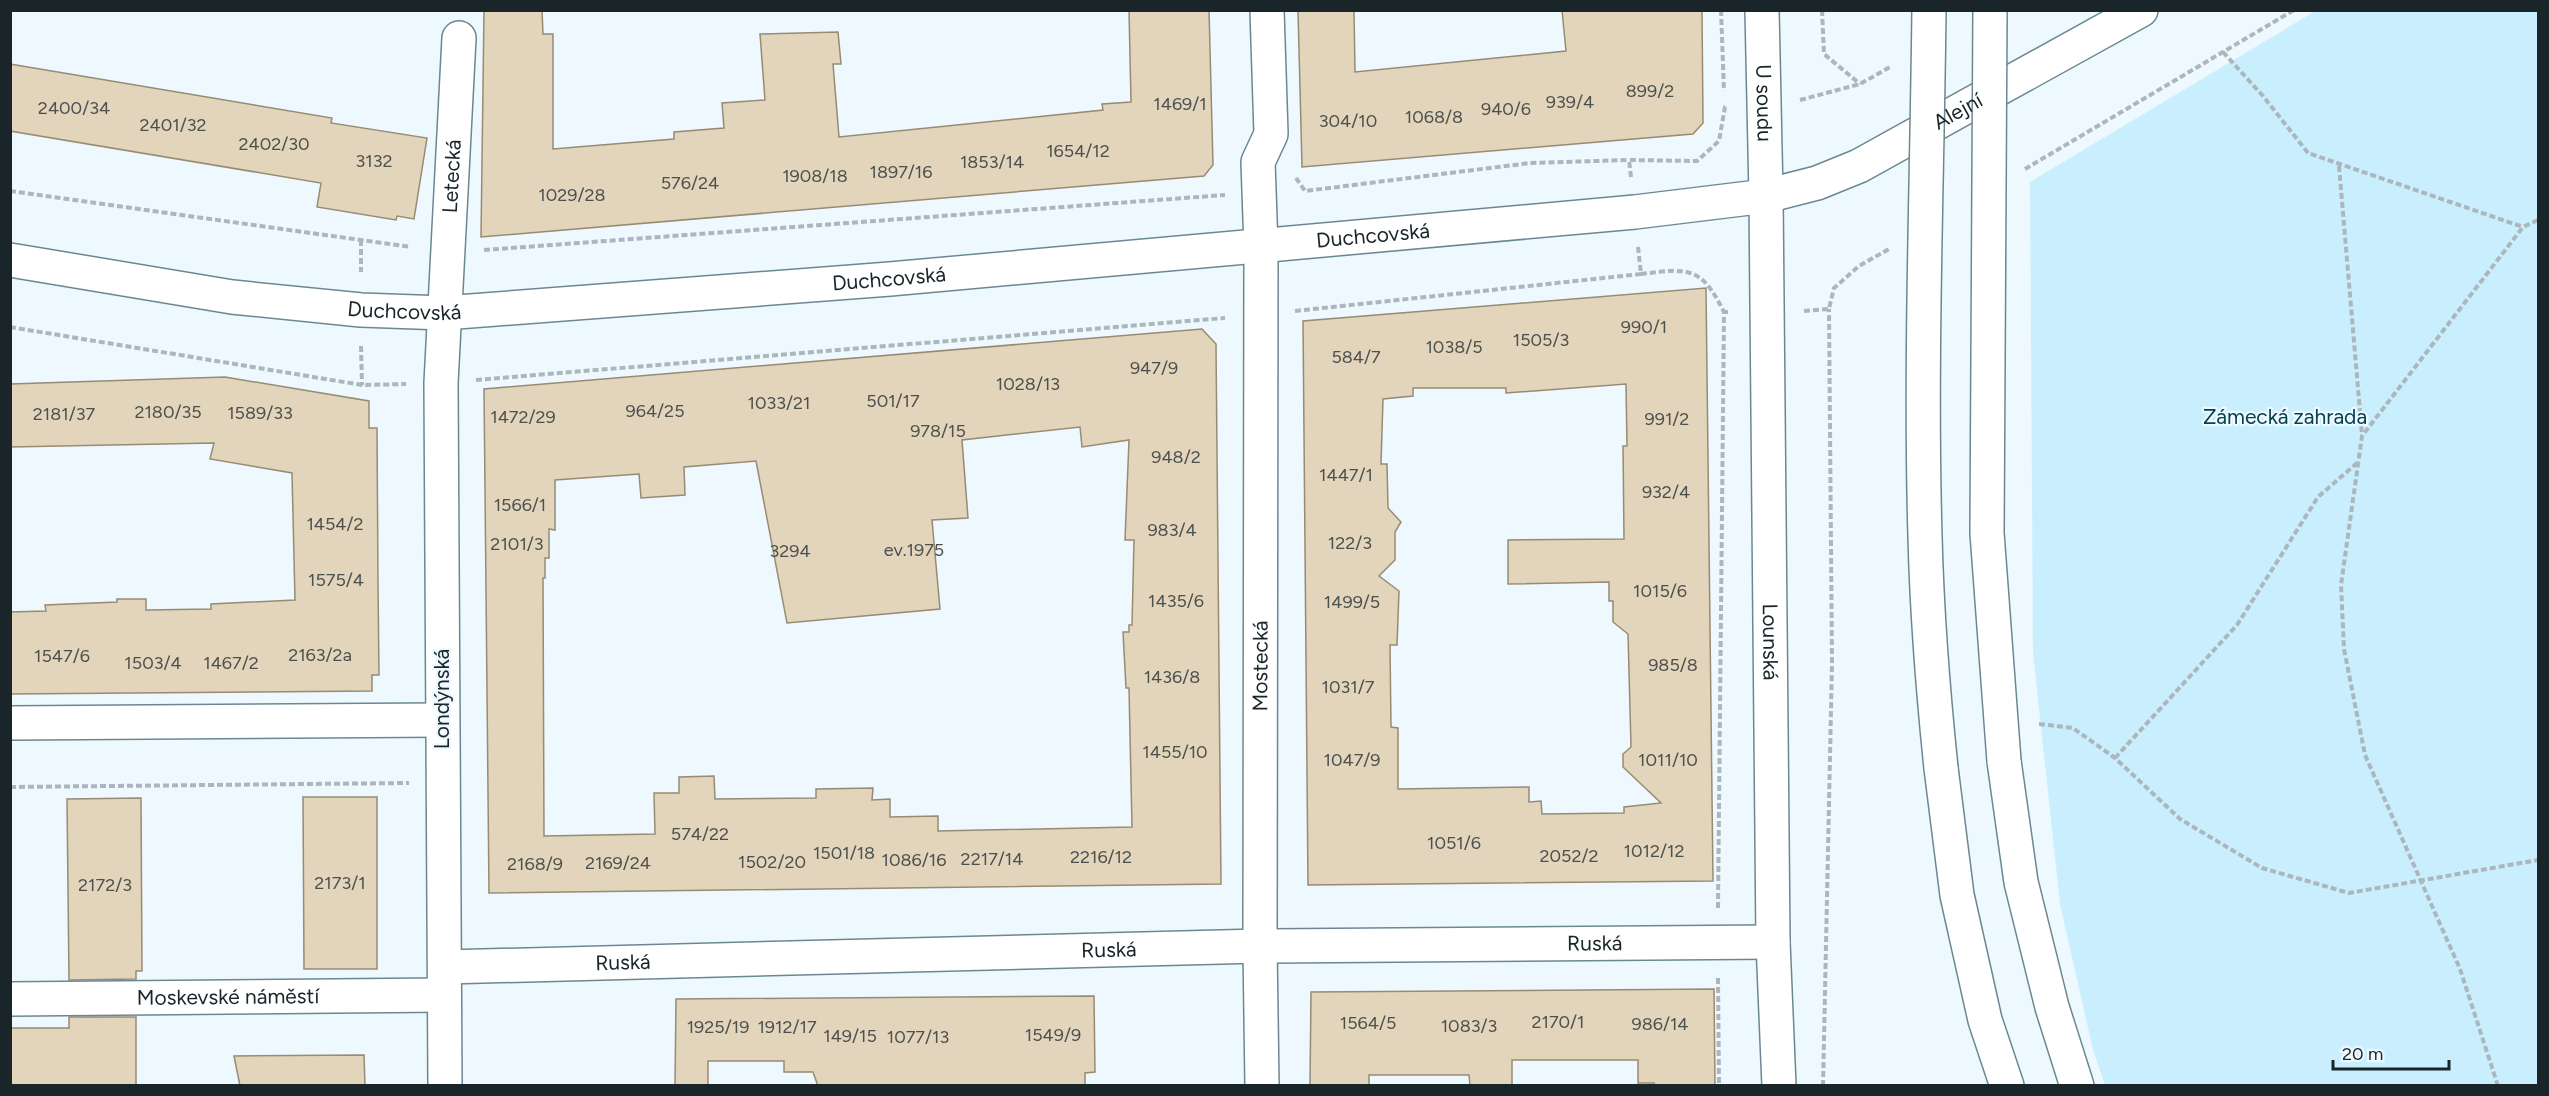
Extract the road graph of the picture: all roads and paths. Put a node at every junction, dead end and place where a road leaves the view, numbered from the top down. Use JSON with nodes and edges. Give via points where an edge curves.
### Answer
{"nodes":[{"id":1,"x":1267,"y":10,"type":"edge"},
{"id":2,"x":1721,"y":10,"type":"edge"},
{"id":3,"x":1762,"y":10,"type":"edge"},
{"id":4,"x":1822,"y":10,"type":"edge"},
{"id":5,"x":1929,"y":10,"type":"edge"},
{"id":6,"x":1990,"y":10,"type":"edge"},
{"id":7,"x":2140,"y":10,"type":"edge"},
{"id":8,"x":2294,"y":10,"type":"edge"},
{"id":9,"x":459,"y":38,"type":"dead end"},
{"id":10,"x":1860,"y":84,"type":"dead end"},
{"id":11,"x":1725,"y":107,"type":"dead end"},
{"id":12,"x":1629,"y":160,"type":"dead end"},
{"id":13,"x":2339,"y":166,"type":"junction"},
{"id":14,"x":1258,"y":180,"type":"junction"},
{"id":15,"x":10,"y":191,"type":"edge"},
{"id":16,"x":1766,"y":196,"type":"junction"},
{"id":17,"x":2538,"y":220,"type":"edge"},
{"id":18,"x":2523,"y":227,"type":"junction"},
{"id":19,"x":1261,"y":247,"type":"junction"},
{"id":20,"x":448,"y":253,"type":"junction"},
{"id":21,"x":10,"y":260,"type":"edge"},
{"id":22,"x":1641,"y":274,"type":"dead end"},
{"id":23,"x":1829,"y":309,"type":"dead end"},
{"id":24,"x":444,"y":313,"type":"junction"},
{"id":25,"x":1767,"y":314,"type":"junction"},
{"id":26,"x":1260,"y":315,"type":"junction"},
{"id":27,"x":10,"y":327,"type":"edge"},
{"id":28,"x":441,"y":383,"type":"junction"},
{"id":29,"x":2362,"y":436,"type":"junction"},
{"id":30,"x":2358,"y":463,"type":"junction"},
{"id":31,"x":441,"y":720,"type":"junction"},
{"id":32,"x":2028,"y":722,"type":"dead end"},
{"id":33,"x":10,"y":723,"type":"edge"},
{"id":34,"x":2115,"y":758,"type":"junction"},
{"id":35,"x":443,"y":783,"type":"junction"},
{"id":36,"x":10,"y":787,"type":"edge"},
{"id":37,"x":2538,"y":860,"type":"edge"},
{"id":38,"x":2420,"y":879,"type":"junction"},
{"id":39,"x":1773,"y":942,"type":"junction"},
{"id":40,"x":1718,"y":943,"type":"junction"},
{"id":41,"x":1260,"y":946,"type":"junction"},
{"id":42,"x":445,"y":981,"type":"junction"},
{"id":43,"x":10,"y":999,"type":"edge"},
{"id":44,"x":445,"y":1086,"type":"edge"},
{"id":45,"x":1262,"y":1086,"type":"edge"},
{"id":46,"x":1719,"y":1086,"type":"edge"},
{"id":47,"x":1779,"y":1086,"type":"edge"},
{"id":48,"x":1823,"y":1086,"type":"edge"},
{"id":49,"x":2007,"y":1086,"type":"edge"},
{"id":50,"x":2077,"y":1086,"type":"edge"},
{"id":51,"x":2498,"y":1086,"type":"edge"}],
"edges":[{"from":1,"to":14,"type":"main road","name":"Mostecká","via":[[1270,134],[1258,162]]},
{"from":2,"to":11,"type":"path"},
{"from":3,"to":16,"type":"main road","name":"U soudu"},
{"from":4,"to":10,"type":"path","via":[[1824,54]]},
{"from":5,"to":49,"type":"main road","bridge":true,"via":[[1924,379],[1931,663],[1957,895],[1985,1020]]},
{"from":6,"to":50,"type":"main road","bridge":true,"via":[[1987,533],[2004,761],[2020,882]]},
{"from":7,"to":16,"type":"main road","name":"Alejní","via":[[1859,165],[1817,183]]},
{"from":8,"to":13,"type":"path","via":[[2223,52],[2308,153]]},
{"from":9,"to":20,"type":"main road","name":"Letecká"},
{"from":12,"to":14,"type":"path","via":[[1530,164],[1305,191],[1294,175]]},
{"from":13,"to":18,"type":"path"},
{"from":13,"to":29,"type":"path"},
{"from":14,"to":19,"type":"main road","name":"Mostecká"},
{"from":14,"to":20,"type":"path","via":[[1231,182],[1231,194]]},
{"from":15,"to":20,"type":"path"},
{"from":16,"to":19,"type":"main road","name":"Duchcovská"},
{"from":16,"to":25,"type":"main road","name":"Lounská"},
{"from":17,"to":18,"type":"path"},
{"from":18,"to":29,"type":"path"},
{"from":19,"to":24,"type":"main road","name":"Duchcovská"},
{"from":19,"to":26,"type":"main road","name":"Mostecká"},
{"from":20,"to":24,"type":"main road","name":"Letecká"},
{"from":21,"to":24,"type":"main road","name":"Duchcovská","via":[[232,297],[361,310]]},
{"from":22,"to":26,"type":"path"},
{"from":23,"to":48,"type":"path","via":[[1832,663]]},
{"from":24,"to":28,"type":"main road","name":"Londýnská"},
{"from":25,"to":39,"type":"main road","name":"Lounská"},
{"from":25,"to":40,"type":"path","via":[[1724,312]]},
{"from":26,"to":28,"type":"path"},
{"from":26,"to":41,"type":"main road","name":"Mostecká"},
{"from":27,"to":28,"type":"path","via":[[362,386]]},
{"from":28,"to":31,"type":"main road","name":"Londýnská"},
{"from":29,"to":30,"type":"path"},
{"from":30,"to":34,"type":"path","via":[[2318,497],[2237,625]]},
{"from":30,"to":38,"type":"path","via":[[2341,585],[2344,649],[2365,755]]},
{"from":31,"to":33,"type":"main road"},
{"from":31,"to":35,"type":"main road","name":"Londýnská"},
{"from":32,"to":34,"type":"path","via":[[2073,728]]},
{"from":34,"to":38,"type":"path","via":[[2180,819],[2262,868],[2349,893]]},
{"from":35,"to":36,"type":"path"},
{"from":35,"to":42,"type":"main road","name":"Londýnská"},
{"from":37,"to":38,"type":"path"},
{"from":38,"to":51,"type":"path","via":[[2460,969]]},
{"from":39,"to":40,"type":"main road","name":"Ruská"},
{"from":39,"to":47,"type":"main road","name":"Lounská"},
{"from":40,"to":41,"type":"main road","name":"Ruská"},
{"from":40,"to":46,"type":"path"},
{"from":41,"to":42,"type":"main road","name":"Ruská"},
{"from":41,"to":45,"type":"main road","name":"Mostecká"},
{"from":42,"to":43,"type":"main road","name":"Moskevské náměstí"},
{"from":42,"to":44,"type":"main road","name":"Londýnská"}]}
